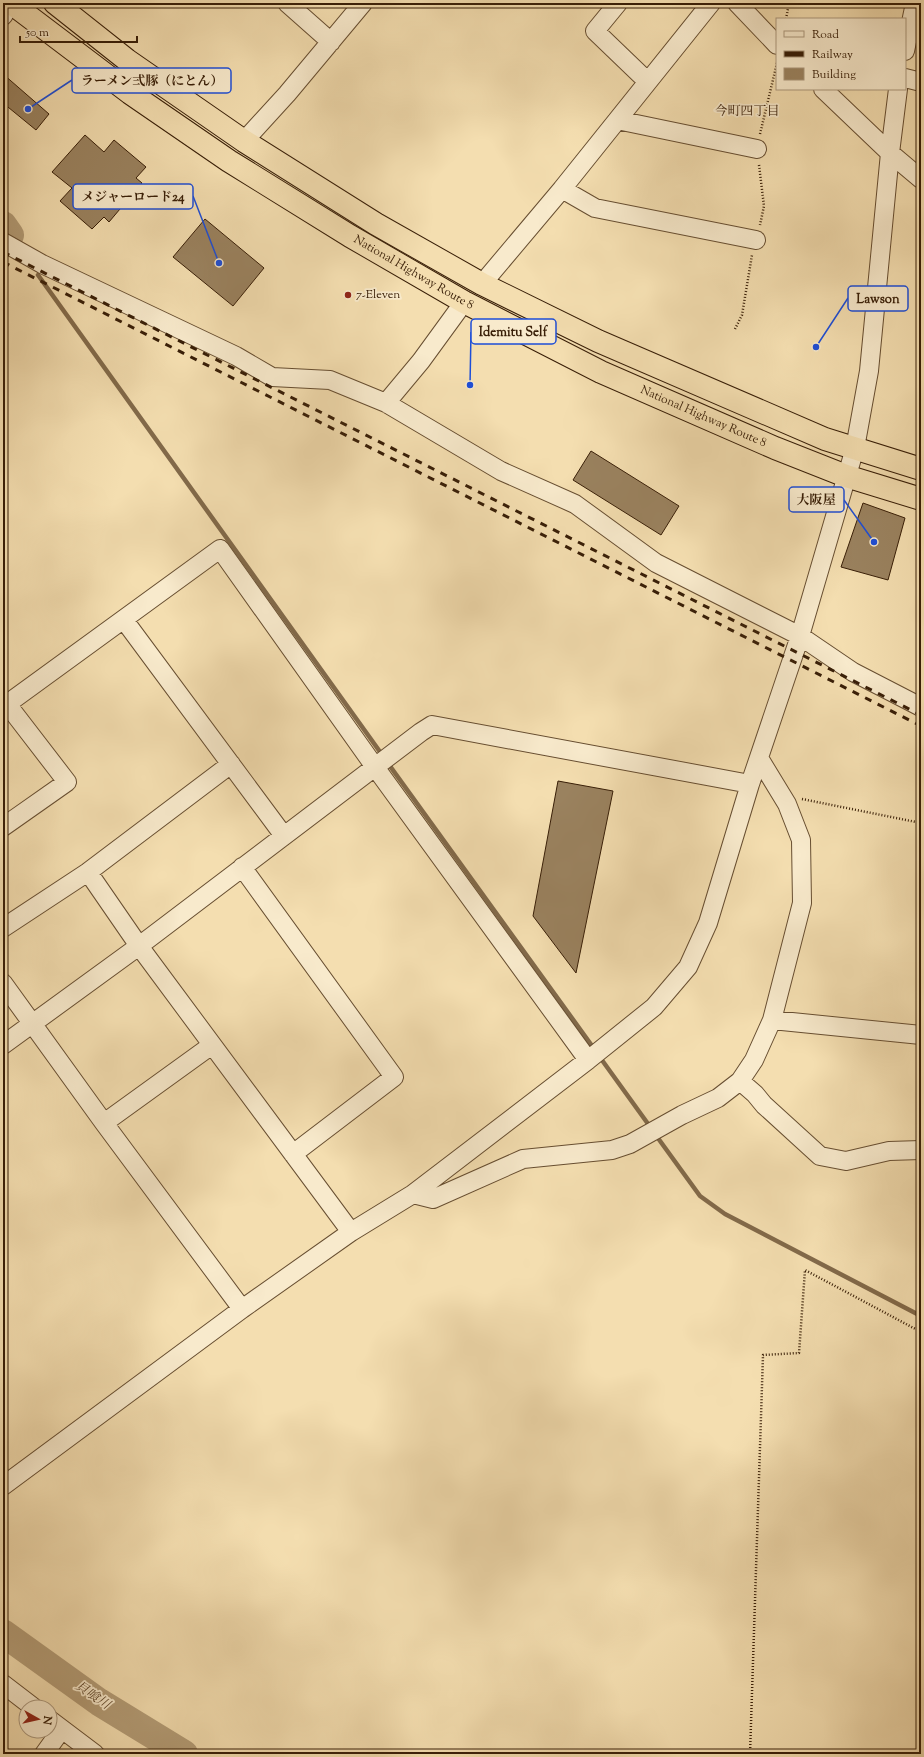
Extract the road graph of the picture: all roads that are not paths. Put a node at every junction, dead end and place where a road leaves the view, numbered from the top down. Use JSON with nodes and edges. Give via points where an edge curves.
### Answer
{"nodes":[{"id":1,"x":11,"y":3,"type":"edge"},
{"id":2,"x":55,"y":3,"type":"edge"},
{"id":3,"x":287,"y":3,"type":"edge"},
{"id":4,"x":363,"y":3,"type":"edge"},
{"id":5,"x":618,"y":3,"type":"edge"},
{"id":6,"x":711,"y":3,"type":"edge"},
{"id":7,"x":737,"y":3,"type":"edge"},
{"id":8,"x":915,"y":3,"type":"edge"},
{"id":9,"x":3,"y":16,"type":"edge"},
{"id":10,"x":331,"y":42,"type":"junction"},
{"id":11,"x":776,"y":44,"type":"edge"},
{"id":12,"x":906,"y":46,"type":"edge"},
{"id":13,"x":906,"y":78,"type":"edge"},
{"id":14,"x":647,"y":81,"type":"junction"},
{"id":15,"x":921,"y":82,"type":"edge"},
{"id":16,"x":824,"y":90,"type":"edge"},
{"id":17,"x":898,"y":90,"type":"edge"},
{"id":18,"x":617,"y":120,"type":"junction"},
{"id":19,"x":244,"y":142,"type":"junction"},
{"id":20,"x":757,"y":149,"type":"road end"},
{"id":21,"x":890,"y":153,"type":"junction"},
{"id":22,"x":921,"y":179,"type":"edge"},
{"id":23,"x":562,"y":189,"type":"junction"},
{"id":24,"x":756,"y":240,"type":"road end"},
{"id":25,"x":3,"y":242,"type":"edge"},
{"id":26,"x":482,"y":284,"type":"junction"},
{"id":27,"x":464,"y":302,"type":"junction"},
{"id":28,"x":386,"y":404,"type":"junction"},
{"id":29,"x":856,"y":448,"type":"junction"},
{"id":30,"x":921,"y":469,"type":"edge"},
{"id":31,"x":846,"y":476,"type":"junction"},
{"id":32,"x":921,"y":499,"type":"edge"},
{"id":33,"x":124,"y":620,"type":"junction"},
{"id":34,"x":800,"y":636,"type":"junction"},
{"id":35,"x":5,"y":705,"type":"edge"},
{"id":36,"x":921,"y":707,"type":"edge"},
{"id":37,"x":759,"y":758,"type":"junction"},
{"id":38,"x":231,"y":764,"type":"junction"},
{"id":39,"x":376,"y":767,"type":"junction"},
{"id":40,"x":750,"y":784,"type":"junction"},
{"id":41,"x":3,"y":827,"type":"edge"},
{"id":42,"x":284,"y":836,"type":"junction"},
{"id":43,"x":242,"y":867,"type":"junction"},
{"id":44,"x":88,"y":872,"type":"junction"},
{"id":45,"x":3,"y":928,"type":"edge"},
{"id":46,"x":139,"y":946,"type":"junction"},
{"id":47,"x":3,"y":983,"type":"edge"},
{"id":48,"x":772,"y":1020,"type":"junction"},
{"id":49,"x":32,"y":1025,"type":"junction"},
{"id":50,"x":921,"y":1035,"type":"edge"},
{"id":51,"x":3,"y":1045,"type":"edge"},
{"id":52,"x":212,"y":1045,"type":"junction"},
{"id":53,"x":588,"y":1060,"type":"junction"},
{"id":54,"x":740,"y":1081,"type":"junction"},
{"id":55,"x":104,"y":1123,"type":"junction"},
{"id":56,"x":921,"y":1150,"type":"edge"},
{"id":57,"x":293,"y":1154,"type":"junction"},
{"id":58,"x":413,"y":1194,"type":"junction"},
{"id":59,"x":351,"y":1232,"type":"junction"},
{"id":60,"x":242,"y":1309,"type":"junction"},
{"id":61,"x":3,"y":1486,"type":"edge"},
{"id":62,"x":3,"y":1684,"type":"edge"},
{"id":63,"x":23,"y":1699,"type":"edge"},
{"id":64,"x":58,"y":1726,"type":"edge"},
{"id":65,"x":50,"y":1739,"type":"edge"},
{"id":66,"x":44,"y":1754,"type":"edge"},
{"id":67,"x":95,"y":1754,"type":"edge"}],
"edges":[{"from":1,"to":9,"type":"street"},
{"from":1,"to":27,"type":"highway","name":"National Highway Route 8","via":[[130,93],[229,161],[350,236]]},
{"from":2,"to":19,"type":"highway","name":"National Highway Route 8","via":[[127,60]]},
{"from":3,"to":10,"type":"street"},
{"from":4,"to":10,"type":"street"},
{"from":5,"to":14,"type":"street","via":[[596,31]]},
{"from":6,"to":14,"type":"street"},
{"from":7,"to":11,"type":"street"},
{"from":8,"to":12,"type":"street"},
{"from":10,"to":19,"type":"street"},
{"from":13,"to":15,"type":"street"},
{"from":14,"to":18,"type":"street"},
{"from":16,"to":21,"type":"street"},
{"from":17,"to":21,"type":"street"},
{"from":18,"to":20,"type":"street"},
{"from":18,"to":23,"type":"street"},
{"from":19,"to":26,"type":"highway","name":"National Highway Route 8","via":[[376,224]]},
{"from":21,"to":22,"type":"street"},
{"from":21,"to":29,"type":"street","via":[[869,371]]},
{"from":23,"to":24,"type":"street","via":[[595,208]]},
{"from":23,"to":26,"type":"street"},
{"from":25,"to":28,"type":"street","via":[[236,356],[272,377],[330,380]]},
{"from":26,"to":29,"type":"highway","name":"National Highway Route 8","via":[[598,341],[826,439]]},
{"from":27,"to":28,"type":"street"},
{"from":27,"to":31,"type":"highway","name":"National Highway Route 8","via":[[601,372]]},
{"from":28,"to":34,"type":"street","via":[[501,471],[575,504],[656,563]]},
{"from":29,"to":30,"type":"highway","name":"National Highway Route 8"},
{"from":29,"to":31,"type":"street"},
{"from":31,"to":32,"type":"highway","name":"National Highway Route 8"},
{"from":31,"to":34,"type":"street"},
{"from":33,"to":35,"type":"street"},
{"from":33,"to":38,"type":"street"},
{"from":33,"to":39,"type":"street","via":[[220,549]]},
{"from":34,"to":36,"type":"street","via":[[853,672]]},
{"from":34,"to":37,"type":"street"},
{"from":35,"to":41,"type":"street","via":[[67,782]]},
{"from":37,"to":40,"type":"street"},
{"from":37,"to":48,"type":"street","via":[[787,804],[801,840],[802,903]]},
{"from":38,"to":42,"type":"street"},
{"from":38,"to":44,"type":"street"},
{"from":39,"to":40,"type":"street","via":[[432,725]]},
{"from":39,"to":42,"type":"street"},
{"from":39,"to":53,"type":"street"},
{"from":40,"to":53,"type":"street","via":[[708,923],[688,967],[654,1007]]},
{"from":42,"to":43,"type":"street"},
{"from":43,"to":46,"type":"street"},
{"from":43,"to":57,"type":"street","via":[[394,1077]]},
{"from":44,"to":45,"type":"street"},
{"from":44,"to":46,"type":"street"},
{"from":46,"to":49,"type":"street"},
{"from":46,"to":52,"type":"street"},
{"from":47,"to":49,"type":"street"},
{"from":48,"to":50,"type":"street"},
{"from":48,"to":54,"type":"street","via":[[754,1060]]},
{"from":49,"to":51,"type":"street"},
{"from":49,"to":55,"type":"street"},
{"from":52,"to":55,"type":"street"},
{"from":52,"to":57,"type":"street"},
{"from":53,"to":58,"type":"street"},
{"from":54,"to":56,"type":"street","via":[[820,1156],[846,1161],[889,1151]]},
{"from":54,"to":58,"type":"street","via":[[718,1098],[637,1140],[612,1150],[522,1159],[433,1199]]},
{"from":55,"to":60,"type":"street"},
{"from":57,"to":59,"type":"street"},
{"from":58,"to":59,"type":"street"},
{"from":59,"to":60,"type":"street"},
{"from":60,"to":61,"type":"street"},
{"from":62,"to":63,"type":"street"},
{"from":64,"to":67,"type":"street"},
{"from":65,"to":66,"type":"street"}]}
